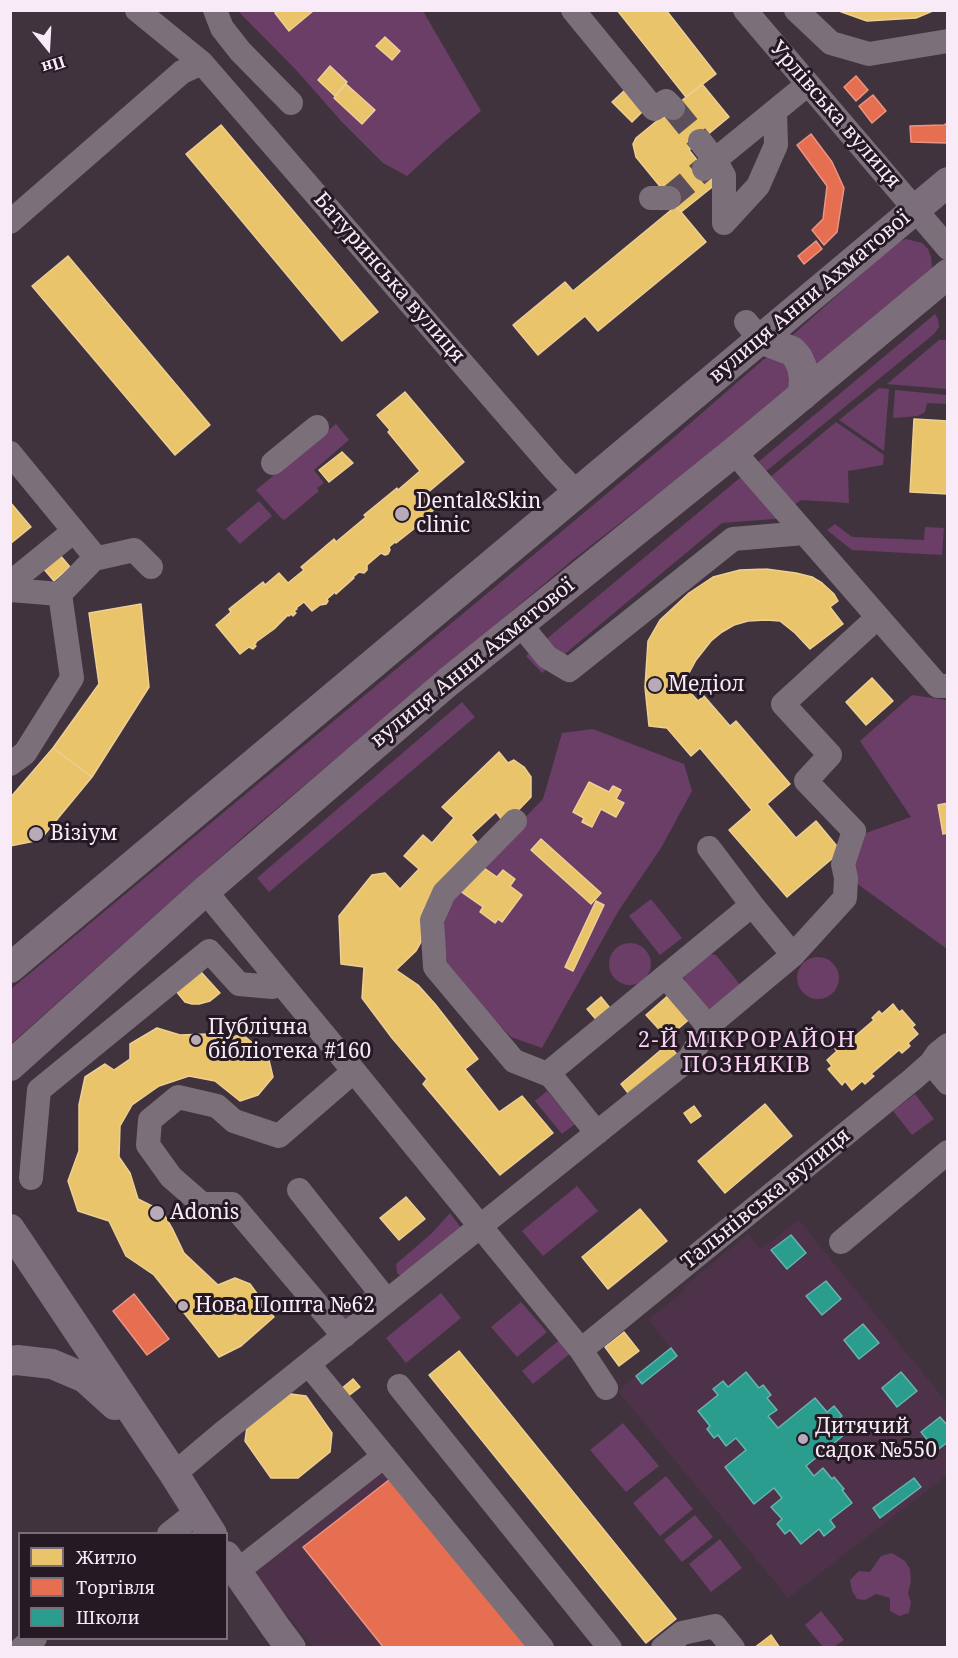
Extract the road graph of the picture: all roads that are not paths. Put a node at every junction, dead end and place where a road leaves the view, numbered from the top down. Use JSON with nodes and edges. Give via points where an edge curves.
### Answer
{"nodes":[{"id":1,"x":137,"y":10,"type":"edge"},
{"id":2,"x":214,"y":10,"type":"edge"},
{"id":3,"x":573,"y":10,"type":"edge"},
{"id":4,"x":745,"y":10,"type":"edge"},
{"id":5,"x":796,"y":10,"type":"edge"},
{"id":6,"x":153,"y":18,"type":"edge"},
{"id":7,"x":948,"y":41,"type":"edge"},
{"id":8,"x":202,"y":63,"type":"junction"},
{"id":9,"x":808,"y":84,"type":"junction"},
{"id":10,"x":291,"y":103,"type":"dead end"},
{"id":11,"x":673,"y":108,"type":"tunnel mouth"},
{"id":12,"x":775,"y":111,"type":"junction"},
{"id":13,"x":700,"y":141,"type":"tunnel mouth"},
{"id":14,"x":709,"y":164,"type":"junction"},
{"id":15,"x":948,"y":182,"type":"edge"},
{"id":16,"x":915,"y":209,"type":"junction"},
{"id":17,"x":10,"y":222,"type":"edge"},
{"id":18,"x":948,"y":248,"type":"edge"},
{"id":19,"x":948,"y":274,"type":"edge"},
{"id":20,"x":753,"y":330,"type":"junction"},
{"id":21,"x":802,"y":395,"type":"junction"},
{"id":22,"x":317,"y":427,"type":"dead end"},
{"id":23,"x":734,"y":452,"type":"junction"},
{"id":24,"x":10,"y":453,"type":"edge"},
{"id":25,"x":273,"y":463,"type":"dead end"},
{"id":26,"x":577,"y":492,"type":"junction"},
{"id":27,"x":74,"y":531,"type":"junction"},
{"id":28,"x":804,"y":533,"type":"junction"},
{"id":29,"x":94,"y":559,"type":"junction"},
{"id":30,"x":151,"y":567,"type":"dead end"},
{"id":31,"x":10,"y":578,"type":"edge"},
{"id":32,"x":10,"y":590,"type":"edge"},
{"id":33,"x":60,"y":594,"type":"junction"},
{"id":34,"x":878,"y":617,"type":"junction"},
{"id":35,"x":520,"y":624,"type":"junction"},
{"id":36,"x":948,"y":686,"type":"edge"},
{"id":37,"x":10,"y":764,"type":"edge"},
{"id":38,"x":515,"y":821,"type":"dead end"},
{"id":39,"x":709,"y":848,"type":"dead end"},
{"id":40,"x":205,"y":891,"type":"junction"},
{"id":41,"x":752,"y":905,"type":"junction"},
{"id":42,"x":793,"y":955,"type":"junction"},
{"id":43,"x":10,"y":968,"type":"edge"},
{"id":44,"x":666,"y":977,"type":"junction"},
{"id":45,"x":279,"y":982,"type":"junction"},
{"id":46,"x":708,"y":1026,"type":"junction"},
{"id":47,"x":948,"y":1045,"type":"edge"},
{"id":48,"x":931,"y":1063,"type":"junction"},
{"id":49,"x":10,"y":1066,"type":"edge"},
{"id":50,"x":353,"y":1070,"type":"junction"},
{"id":51,"x":547,"y":1074,"type":"junction"},
{"id":52,"x":948,"y":1083,"type":"edge"},
{"id":53,"x":597,"y":1133,"type":"junction"},
{"id":54,"x":948,"y":1152,"type":"edge"},
{"id":55,"x":31,"y":1178,"type":"dead end"},
{"id":56,"x":299,"y":1190,"type":"dead end"},
{"id":57,"x":480,"y":1226,"type":"junction"},
{"id":58,"x":10,"y":1229,"type":"edge"},
{"id":59,"x":841,"y":1242,"type":"dead end"},
{"id":60,"x":387,"y":1301,"type":"junction"},
{"id":61,"x":344,"y":1336,"type":"junction"},
{"id":62,"x":581,"y":1350,"type":"junction"},
{"id":63,"x":10,"y":1361,"type":"edge"},
{"id":64,"x":309,"y":1365,"type":"junction"},
{"id":65,"x":399,"y":1386,"type":"dead end"},
{"id":66,"x":606,"y":1388,"type":"dead end"},
{"id":67,"x":145,"y":1430,"type":"junction"},
{"id":68,"x":384,"y":1456,"type":"junction"},
{"id":69,"x":174,"y":1474,"type":"junction"},
{"id":70,"x":205,"y":1522,"type":"edge"},
{"id":71,"x":172,"y":1532,"type":"edge"},
{"id":72,"x":231,"y":1564,"type":"edge"},
{"id":73,"x":291,"y":1647,"type":"edge"},
{"id":74,"x":542,"y":1647,"type":"edge"},
{"id":75,"x":610,"y":1647,"type":"edge"},
{"id":76,"x":663,"y":1647,"type":"edge"},
{"id":77,"x":733,"y":1647,"type":"edge"}],
"edges":[{"from":1,"to":6,"type":"street","name":"Батуринська вулиця"},
{"from":2,"to":10,"type":"street","via":[[240,51]]},
{"from":3,"to":11,"type":"street","via":[[654,109],[666,101]]},
{"from":4,"to":9,"type":"street","name":"Урлівська вулиця"},
{"from":5,"to":7,"type":"street","via":[[831,43],[869,54]]},
{"from":6,"to":8,"type":"street","name":"Батуринська вулиця"},
{"from":8,"to":17,"type":"street","via":[[182,72]]},
{"from":8,"to":26,"type":"street","name":"Батуринська вулиця"},
{"from":9,"to":12,"type":"street"},
{"from":9,"to":16,"type":"street","name":"Урлівська вулиця"},
{"from":12,"to":14,"type":"street"},
{"from":12,"to":14,"type":"street","via":[[776,145],[759,186],[724,223],[724,176]]},
{"from":13,"to":14,"type":"street"},
{"from":15,"to":16,"type":"main road","name":"вулиця Анни Ахматової"},
{"from":16,"to":18,"type":"street","name":"Урлівська вулиця"},
{"from":16,"to":20,"type":"main road","name":"вулиця Анни Ахматової"},
{"from":19,"to":21,"type":"main road","name":"вулиця Анни Ахматової"},
{"from":20,"to":21,"type":"main road","via":[[798,358],[804,378]]},
{"from":20,"to":26,"type":"main road","name":"вулиця Анни Ахматової"},
{"from":21,"to":23,"type":"main road","name":"вулиця Анни Ахматової"},
{"from":22,"to":25,"type":"street"},
{"from":23,"to":28,"type":"street"},
{"from":23,"to":35,"type":"main road","name":"вулиця Анни Ахматової"},
{"from":24,"to":27,"type":"street"},
{"from":26,"to":43,"type":"main road","name":"вулиця Анни Ахматової"},
{"from":27,"to":29,"type":"street"},
{"from":27,"to":31,"type":"street","via":[[15,579]]},
{"from":28,"to":34,"type":"street"},
{"from":28,"to":35,"type":"street","via":[[733,539],[568,670],[547,657]]},
{"from":29,"to":30,"type":"street","via":[[134,550]]},
{"from":29,"to":33,"type":"street"},
{"from":32,"to":33,"type":"street"},
{"from":33,"to":37,"type":"street","via":[[72,678],[25,753]]},
{"from":34,"to":36,"type":"street","via":[[938,686]]},
{"from":34,"to":42,"type":"street","via":[[783,704],[830,755],[806,781],[854,831],[843,864],[845,898]]},
{"from":35,"to":40,"type":"main road","name":"вулиця Анни Ахматової"},
{"from":38,"to":51,"type":"street","via":[[444,894],[432,920],[435,967],[513,1061]]},
{"from":39,"to":41,"type":"street"},
{"from":40,"to":45,"type":"street"},
{"from":40,"to":49,"type":"main road","name":"вулиця Анни Ахматової"},
{"from":41,"to":42,"type":"street"},
{"from":41,"to":44,"type":"street"},
{"from":42,"to":46,"type":"street"},
{"from":44,"to":46,"type":"street"},
{"from":44,"to":51,"type":"street"},
{"from":45,"to":50,"type":"street"},
{"from":45,"to":55,"type":"street","via":[[273,987],[239,984],[209,951],[39,1090]]},
{"from":46,"to":53,"type":"street","via":[[690,1058]]},
{"from":47,"to":48,"type":"street","name":"Тальнівська вулиця"},
{"from":48,"to":52,"type":"street"},
{"from":48,"to":62,"type":"street","name":"Тальнівська вулиця"},
{"from":50,"to":57,"type":"street"},
{"from":50,"to":61,"type":"street","via":[[279,1136],[234,1121],[217,1106],[178,1096],[150,1120],[148,1145],[171,1177],[202,1204],[232,1204]]},
{"from":51,"to":53,"type":"street"},
{"from":53,"to":57,"type":"street"},
{"from":54,"to":59,"type":"street"},
{"from":56,"to":60,"type":"street"},
{"from":57,"to":60,"type":"street"},
{"from":57,"to":62,"type":"street"},
{"from":58,"to":67,"type":"main road"},
{"from":60,"to":61,"type":"street"},
{"from":61,"to":64,"type":"street"},
{"from":62,"to":66,"type":"street"},
{"from":63,"to":67,"type":"main road","via":[[52,1364],[85,1378]]},
{"from":64,"to":68,"type":"street"},
{"from":64,"to":69,"type":"street"},
{"from":65,"to":75,"type":"street"},
{"from":67,"to":69,"type":"main road"},
{"from":68,"to":72,"type":"street"},
{"from":68,"to":74,"type":"street"},
{"from":69,"to":70,"type":"main road"},
{"from":70,"to":71,"type":"street"},
{"from":72,"to":73,"type":"main road"},
{"from":76,"to":77,"type":"street","via":[[682,1633],[715,1626]]}]}
